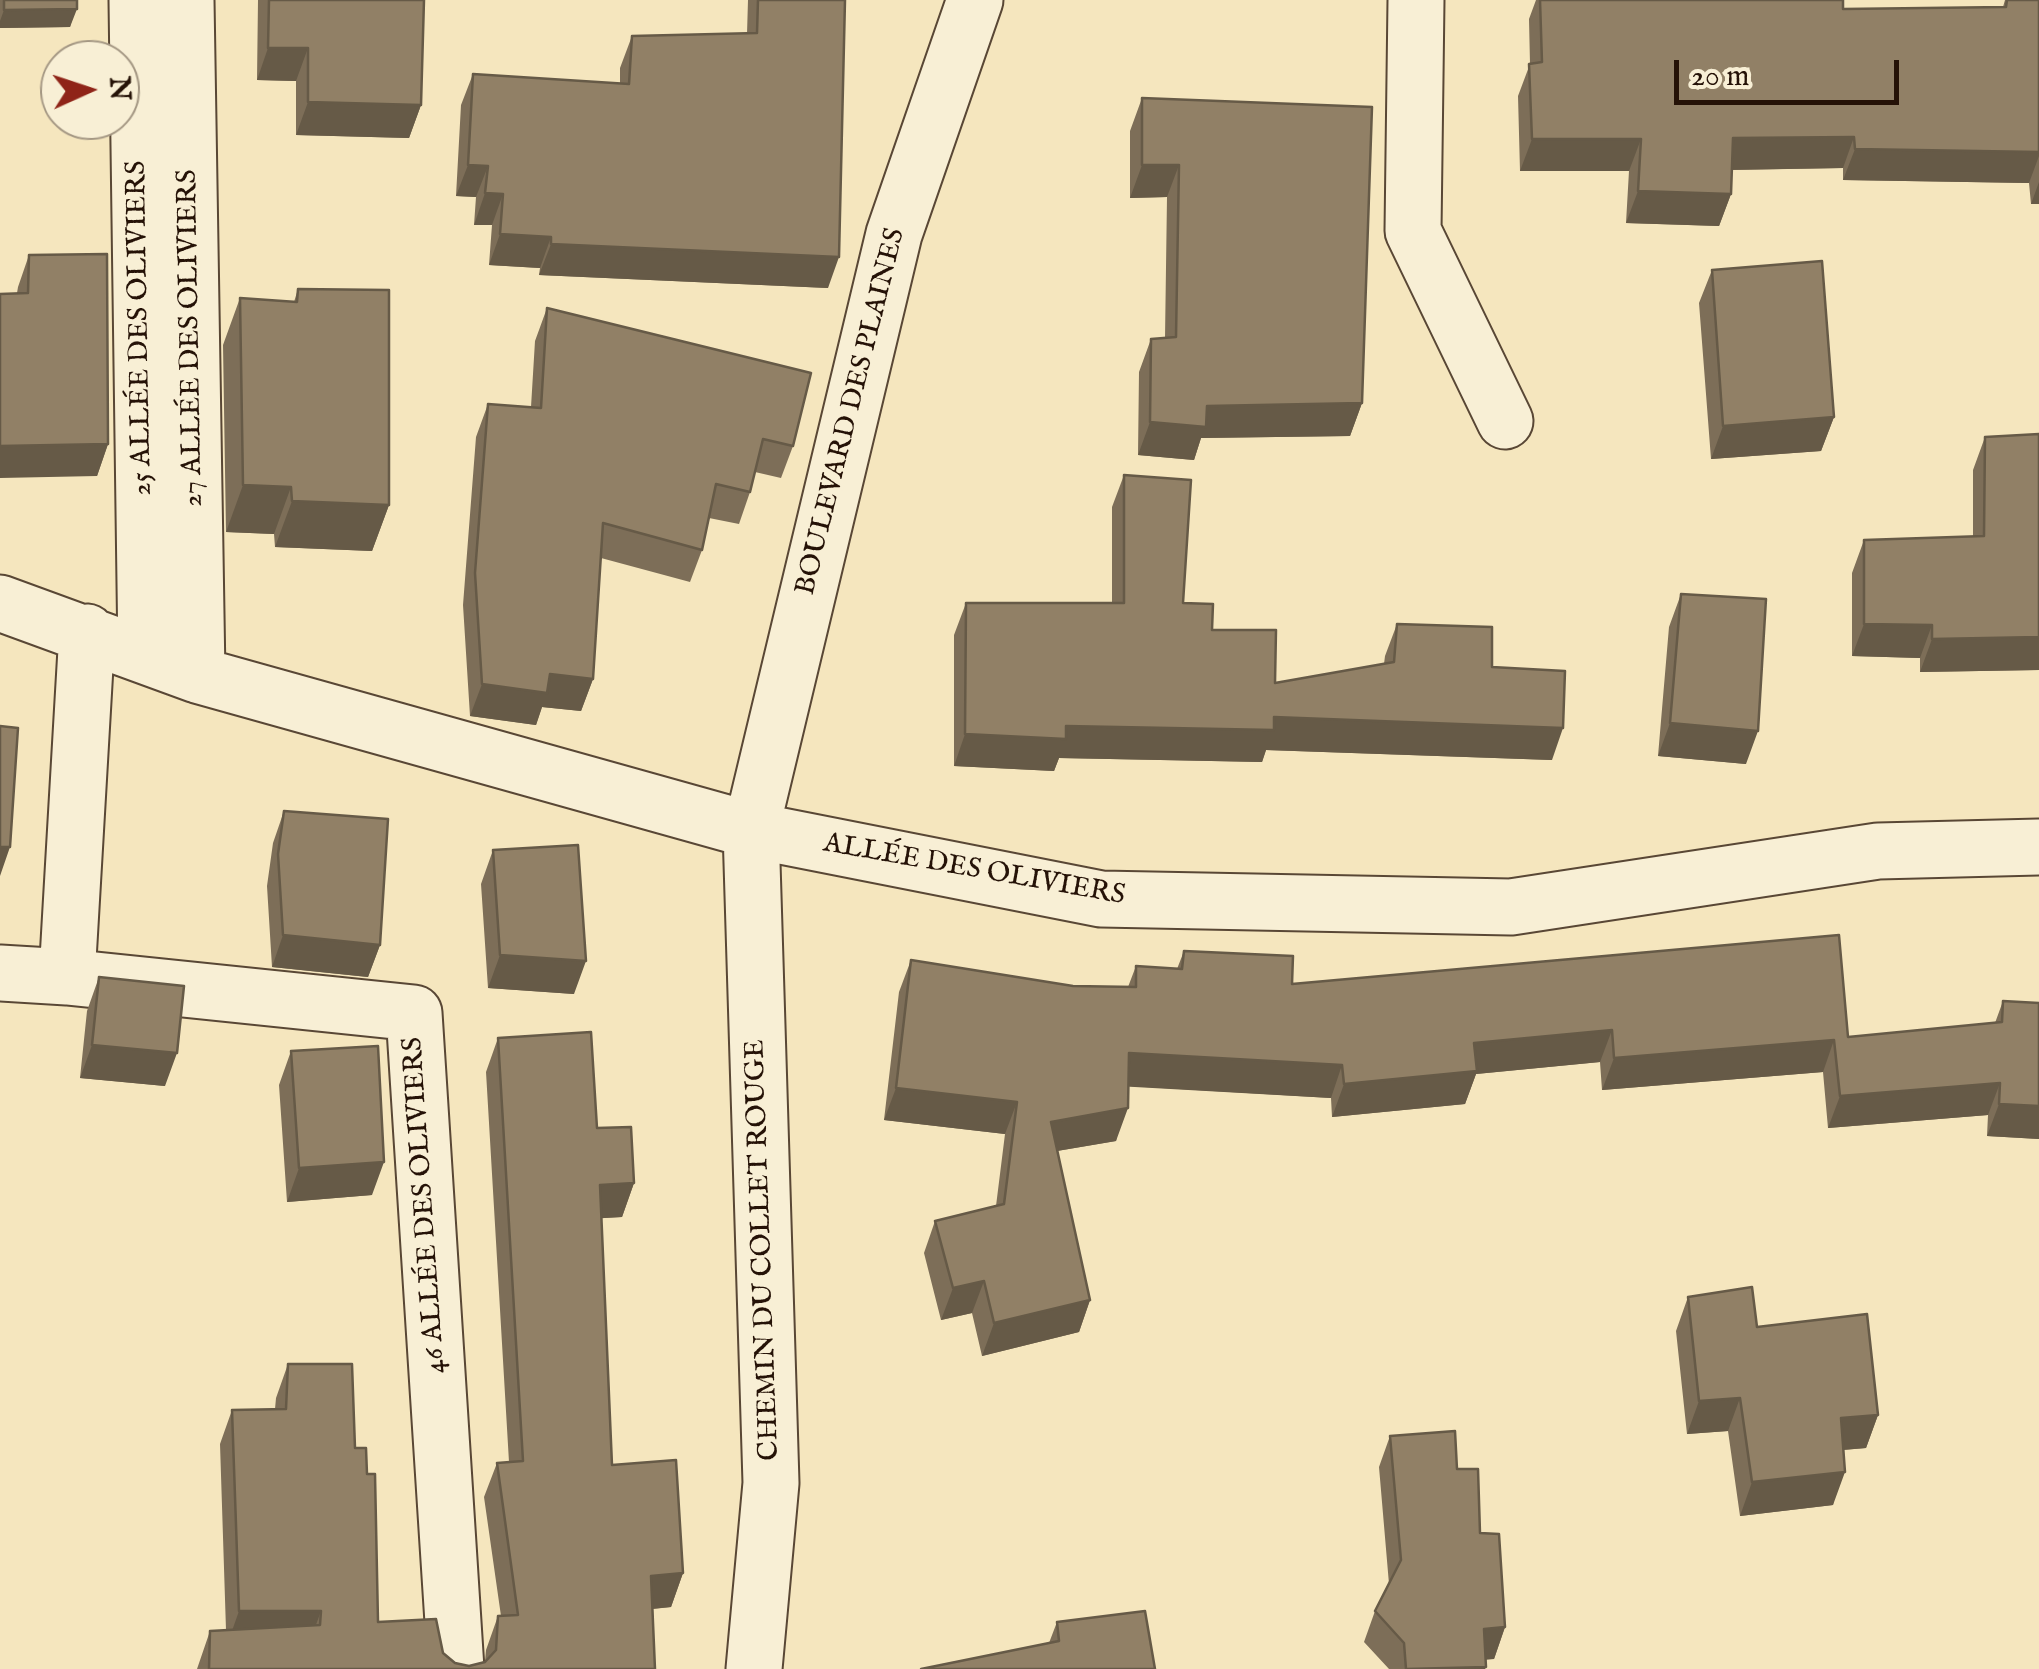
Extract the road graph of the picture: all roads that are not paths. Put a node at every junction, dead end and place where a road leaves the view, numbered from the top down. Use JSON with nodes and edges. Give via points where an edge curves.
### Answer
{"nodes":[{"id":1,"x":137,"y":0,"type":"edge"},
{"id":2,"x":186,"y":0,"type":"edge"},
{"id":3,"x":974,"y":0,"type":"edge"},
{"id":4,"x":1416,"y":0,"type":"edge"},
{"id":5,"x":1504,"y":420,"type":"dead end"},
{"id":6,"x":0,"y":603,"type":"edge"},
{"id":7,"x":87,"y":632,"type":"junction"},
{"id":8,"x":146,"y":656,"type":"junction"},
{"id":9,"x":198,"y":675,"type":"junction"},
{"id":10,"x":751,"y":830,"type":"junction"},
{"id":11,"x":2039,"y":847,"type":"edge"},
{"id":12,"x":0,"y":973,"type":"edge"},
{"id":13,"x":68,"y":977,"type":"junction"},
{"id":14,"x":456,"y":1669,"type":"edge"},
{"id":15,"x":754,"y":1669,"type":"edge"}],
"edges":[{"from":1,"to":8,"type":"street","name":"25 ALLÉE DES OLIVIERS"},
{"from":2,"to":9,"type":"street","name":"27 ALLÉE DES OLIVIERS"},
{"from":3,"to":10,"type":"street","name":"BOULEVARD DES PLAINES","via":[[894,234]]},
{"from":4,"to":5,"type":"street","via":[[1413,231]]},
{"from":6,"to":7,"type":"street","name":"ALLÉE DES OLIVIERS"},
{"from":7,"to":8,"type":"street","name":"ALLÉE DES OLIVIERS"},
{"from":7,"to":13,"type":"street"},
{"from":8,"to":9,"type":"street","name":"ALLÉE DES OLIVIERS"},
{"from":9,"to":10,"type":"street","name":"ALLÉE DES OLIVIERS"},
{"from":10,"to":11,"type":"street","name":"ALLÉE DES OLIVIERS","via":[[1101,899],[1511,908],[1878,851]]},
{"from":10,"to":15,"type":"street","name":"CHEMIN DU COLLET ROUGE","via":[[771,1483]]},
{"from":12,"to":13,"type":"street"},
{"from":13,"to":14,"type":"street","name":"46 ALLÉE DES OLIVIERS","via":[[414,1013]]}]}
